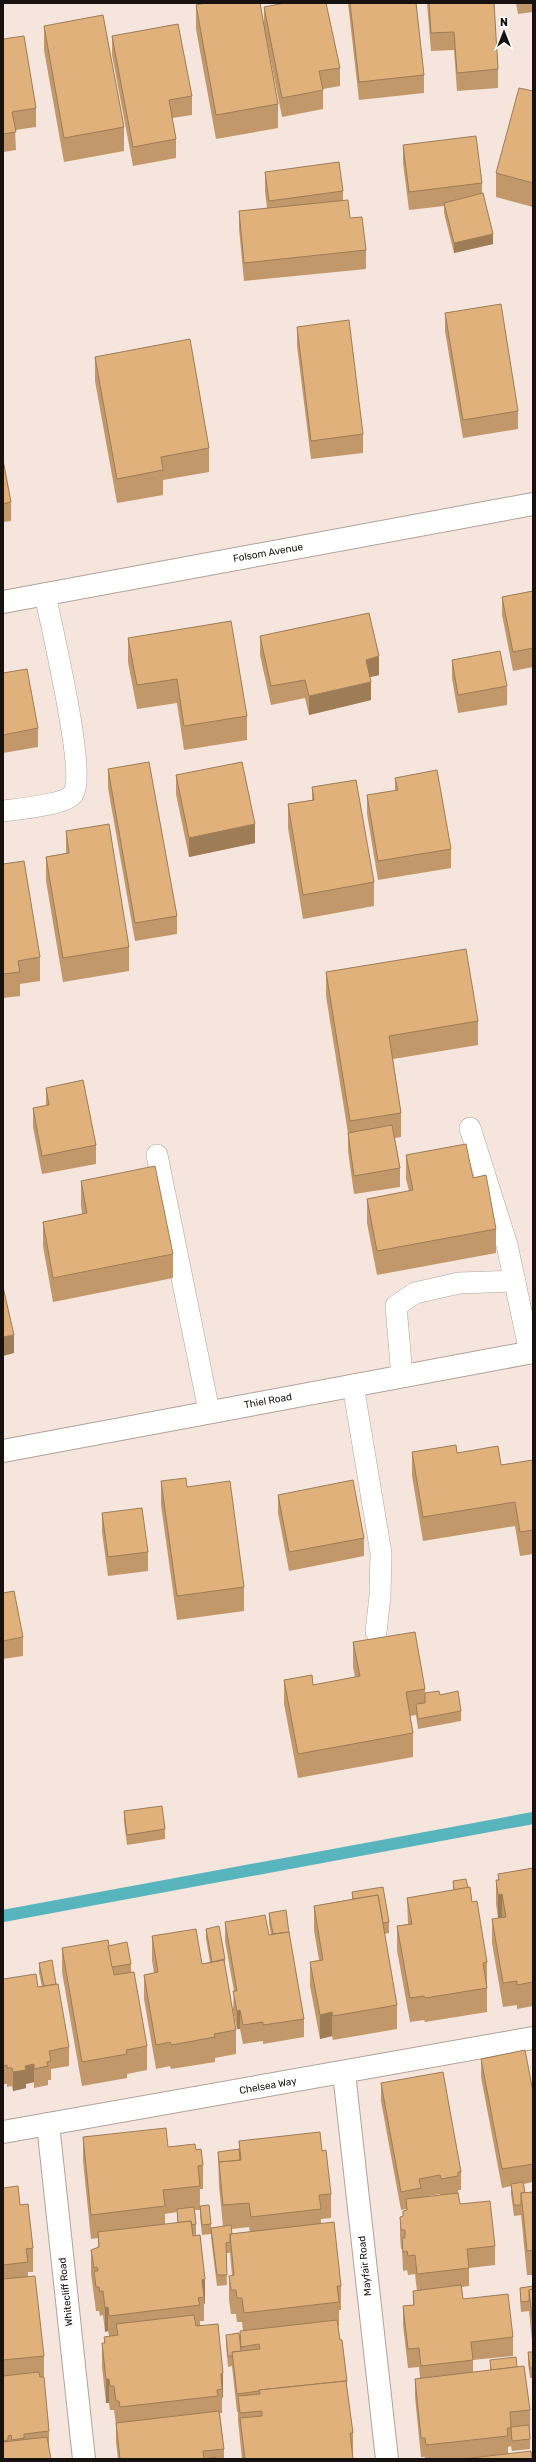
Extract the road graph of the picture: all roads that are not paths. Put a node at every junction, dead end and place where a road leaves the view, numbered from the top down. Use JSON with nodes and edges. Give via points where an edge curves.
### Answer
{"nodes":[{"id":1,"x":533,"y":504,"type":"edge"},
{"id":2,"x":45,"y":594,"type":"junction"},
{"id":3,"x":3,"y":602,"type":"edge"},
{"id":4,"x":3,"y":811,"type":"edge"},
{"id":5,"x":470,"y":1128,"type":"dead end"},
{"id":6,"x":157,"y":1154,"type":"dead end"},
{"id":7,"x":515,"y":1281,"type":"junction"},
{"id":8,"x":532,"y":1352,"type":"edge"},
{"id":9,"x":402,"y":1376,"type":"junction"},
{"id":10,"x":353,"y":1385,"type":"junction"},
{"id":11,"x":209,"y":1411,"type":"junction"},
{"id":12,"x":3,"y":1451,"type":"edge"},
{"id":13,"x":376,"y":1632,"type":"dead end"},
{"id":14,"x":533,"y":2038,"type":"edge"},
{"id":15,"x":344,"y":2073,"type":"junction"},
{"id":16,"x":48,"y":2124,"type":"junction"},
{"id":17,"x":3,"y":2132,"type":"edge"},
{"id":18,"x":84,"y":2459,"type":"edge"},
{"id":19,"x":387,"y":2459,"type":"edge"}],
"edges":[{"from":1,"to":2,"type":"street","name":"Folsom Avenue"},
{"from":2,"to":3,"type":"street","name":"Folsom Avenue"},
{"from":2,"to":4,"type":"lane","via":[[71,728],[76,785],[72,794],[63,800]]},
{"from":5,"to":7,"type":"lane","via":[[507,1245]]},
{"from":6,"to":11,"type":"lane"},
{"from":7,"to":8,"type":"lane"},
{"from":7,"to":9,"type":"lane","via":[[459,1283],[415,1293],[396,1306]]},
{"from":8,"to":9,"type":"street","name":"Thiel Road"},
{"from":9,"to":10,"type":"street","name":"Thiel Road"},
{"from":10,"to":11,"type":"street","name":"Thiel Road"},
{"from":10,"to":13,"type":"lane","via":[[381,1553]]},
{"from":11,"to":12,"type":"street","name":"Thiel Road"},
{"from":14,"to":15,"type":"street","name":"Chelsea Way"},
{"from":15,"to":16,"type":"street","name":"Chelsea Way"},
{"from":15,"to":19,"type":"street","name":"Mayfair Road"},
{"from":16,"to":17,"type":"street","name":"Chelsea Way"},
{"from":16,"to":18,"type":"street","name":"Whitecliff Road"}]}
